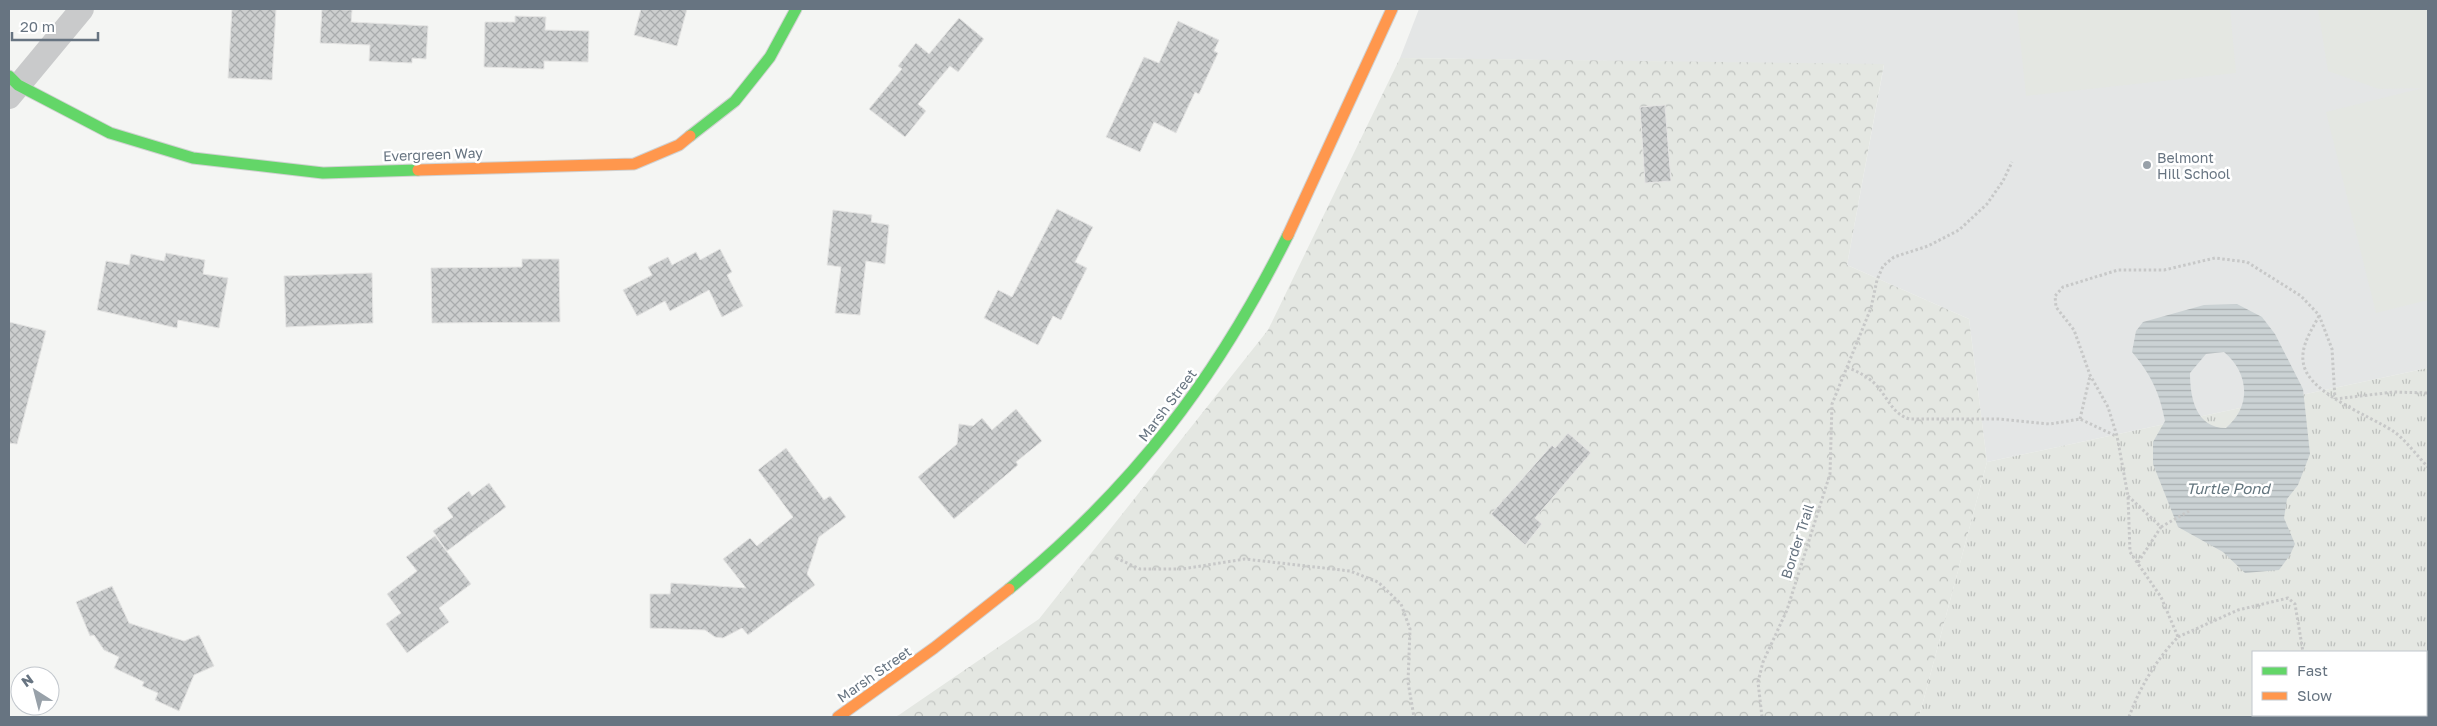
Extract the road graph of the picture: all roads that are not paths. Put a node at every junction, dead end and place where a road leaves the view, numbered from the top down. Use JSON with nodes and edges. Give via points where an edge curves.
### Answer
{"nodes":[{"id":1,"x":82,"y":9,"type":"edge"},
{"id":2,"x":796,"y":9,"type":"edge"},
{"id":3,"x":1392,"y":9,"type":"edge"},
{"id":4,"x":12,"y":86,"type":"edge"},
{"id":5,"x":838,"y":717,"type":"edge"}],
"edges":[{"from":1,"to":4,"type":"street"},
{"from":2,"to":4,"type":"street","name":"Evergreen Way","via":[[770,57],[735,101],[679,145],[634,164],[323,173],[193,158],[110,133]]},
{"from":3,"to":5,"type":"street","name":"Marsh Street","via":[[1267,274],[1218,362],[1158,444],[1042,563],[932,652]]}]}
